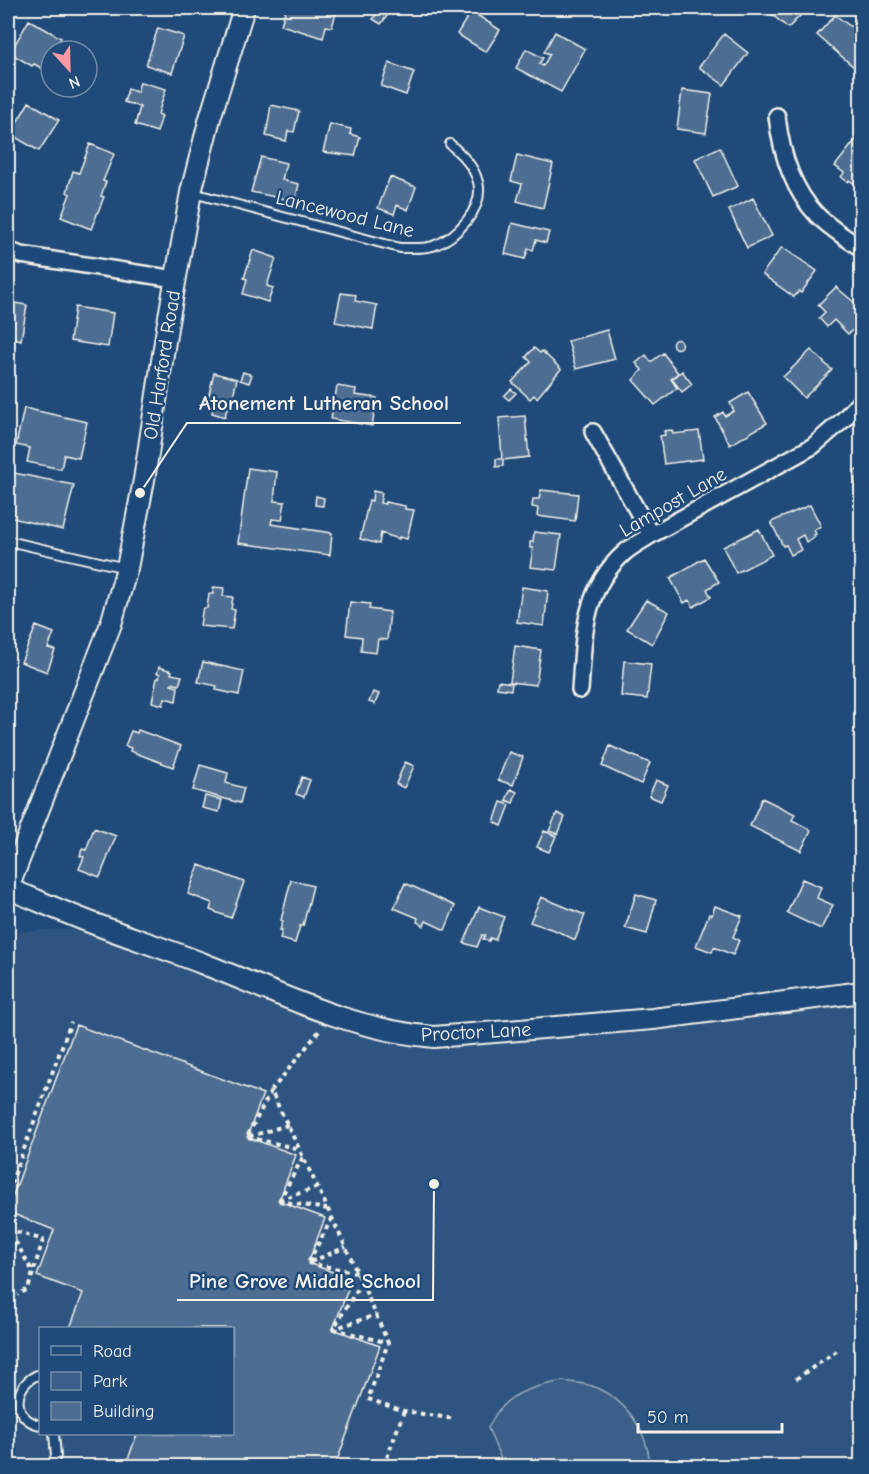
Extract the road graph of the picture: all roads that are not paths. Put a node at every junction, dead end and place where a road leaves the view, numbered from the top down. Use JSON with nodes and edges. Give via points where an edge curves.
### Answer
{"nodes":[{"id":1,"x":244,"y":8,"type":"edge"},
{"id":2,"x":777,"y":117,"type":"dead end"},
{"id":3,"x":450,"y":144,"type":"dead end"},
{"id":4,"x":190,"y":192,"type":"junction"},
{"id":5,"x":861,"y":249,"type":"edge"},
{"id":6,"x":8,"y":250,"type":"edge"},
{"id":7,"x":175,"y":279,"type":"junction"},
{"id":8,"x":861,"y":400,"type":"edge"},
{"id":9,"x":593,"y":432,"type":"dead end"},
{"id":10,"x":651,"y":535,"type":"junction"},
{"id":11,"x":8,"y":541,"type":"edge"},
{"id":12,"x":127,"y":568,"type":"junction"},
{"id":13,"x":580,"y":690,"type":"dead end"},
{"id":14,"x":8,"y":889,"type":"edge"},
{"id":15,"x":861,"y":992,"type":"edge"},
{"id":16,"x":39,"y":1375,"type":"edge"},
{"id":17,"x":39,"y":1425,"type":"edge"},
{"id":18,"x":54,"y":1435,"type":"edge"},
{"id":19,"x":52,"y":1467,"type":"edge"}],
"edges":[{"from":1,"to":4,"type":"street","name":"Old Harford Road"},
{"from":2,"to":5,"type":"street","via":[[780,144],[803,197],[816,214]]},
{"from":3,"to":4,"type":"lane","name":"Lancewood Lane","via":[[476,175],[477,204],[451,236],[422,249],[400,248]]},
{"from":4,"to":7,"type":"street","name":"Old Harford Road"},
{"from":6,"to":7,"type":"street"},
{"from":7,"to":12,"type":"street","name":"Old Harford Road"},
{"from":8,"to":10,"type":"street","name":"Lampost Lane","via":[[813,446]]},
{"from":9,"to":10,"type":"street"},
{"from":10,"to":13,"type":"street","name":"Lampost Lane","via":[[626,552],[597,586],[585,630]]},
{"from":11,"to":12,"type":"lane"},
{"from":12,"to":14,"type":"street","name":"Old Harford Road","via":[[111,624]]},
{"from":14,"to":15,"type":"street","name":"Proctor Lane","via":[[325,1014],[406,1035],[653,1019]]},
{"from":16,"to":17,"type":"lane","via":[[26,1382],[19,1397],[19,1406],[28,1420]]},
{"from":18,"to":19,"type":"lane","via":[[56,1456]]}]}
